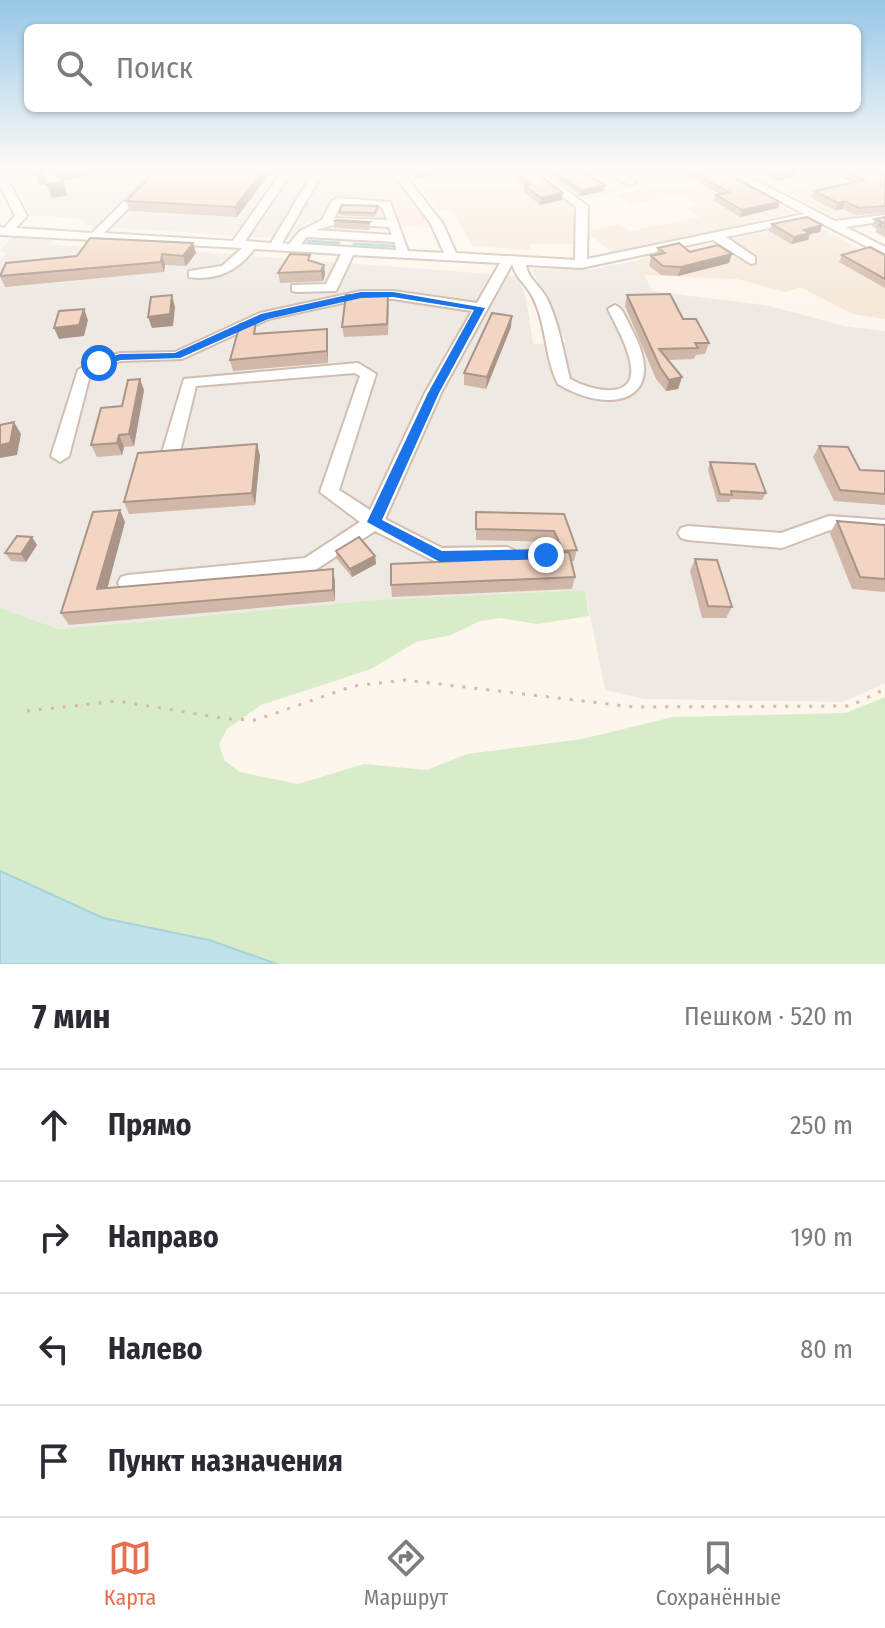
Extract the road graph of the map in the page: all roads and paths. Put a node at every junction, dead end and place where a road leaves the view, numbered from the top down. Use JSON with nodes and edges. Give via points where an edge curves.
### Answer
{"nodes":[{"id":1,"x":20,"y":214,"type":"edge"},
{"id":2,"x":117,"y":214,"type":"edge"},
{"id":3,"x":258,"y":214,"type":"edge"},
{"id":4,"x":293,"y":214,"type":"edge"},
{"id":5,"x":330,"y":214,"type":"edge"},
{"id":6,"x":367,"y":214,"type":"edge"},
{"id":7,"x":374,"y":214,"type":"edge"},
{"id":8,"x":429,"y":214,"type":"edge"},
{"id":9,"x":582,"y":214,"type":"edge"},
{"id":10,"x":809,"y":214,"type":"edge"},
{"id":11,"x":813,"y":216,"type":"junction"},
{"id":12,"x":885,"y":218,"type":"edge"},
{"id":13,"x":327,"y":220,"type":"junction"},
{"id":14,"x":839,"y":224,"type":"junction"},
{"id":15,"x":4,"y":231,"type":"edge"},
{"id":16,"x":304,"y":233,"type":"junction"},
{"id":17,"x":95,"y":236,"type":"junction"},
{"id":18,"x":349,"y":236,"type":"junction"},
{"id":19,"x":717,"y":237,"type":"junction"},
{"id":20,"x":400,"y":239,"type":"junction"},
{"id":21,"x":885,"y":243,"type":"edge"},
{"id":22,"x":237,"y":244,"type":"junction"},
{"id":23,"x":251,"y":245,"type":"junction"},
{"id":24,"x":274,"y":247,"type":"junction"},
{"id":25,"x":292,"y":248,"type":"junction"},
{"id":26,"x":346,"y":251,"type":"junction"},
{"id":27,"x":885,"y":252,"type":"edge"},
{"id":28,"x":401,"y":254,"type":"junction"},
{"id":29,"x":452,"y":257,"type":"junction"},
{"id":30,"x":751,"y":260,"type":"dead end"},
{"id":31,"x":514,"y":261,"type":"junction"},
{"id":32,"x":885,"y":262,"type":"edge"},
{"id":33,"x":581,"y":264,"type":"junction"},
{"id":34,"x":194,"y":274,"type":"dead end"},
{"id":35,"x":297,"y":288,"type":"dead end"},
{"id":36,"x":480,"y":308,"type":"junction"},
{"id":37,"x":615,"y":309,"type":"dead end"},
{"id":38,"x":60,"y":456,"type":"dead end"},
{"id":39,"x":170,"y":456,"type":"edge"},
{"id":40,"x":374,"y":522,"type":"junction"},
{"id":41,"x":885,"y":527,"type":"edge"},
{"id":42,"x":688,"y":533,"type":"dead end"},
{"id":43,"x":531,"y":555,"type":"edge"},
{"id":44,"x":128,"y":583,"type":"edge"},
{"id":45,"x":885,"y":689,"type":"edge"},
{"id":46,"x":27,"y":711,"type":"dead end"}],
"edges":[{"from":1,"to":15,"type":"street"},
{"from":2,"to":17,"type":"street"},
{"from":3,"to":22,"type":"street"},
{"from":4,"to":24,"type":"street"},
{"from":5,"to":13,"type":"street"},
{"from":6,"to":13,"type":"street"},
{"from":7,"to":20,"type":"street"},
{"from":8,"to":29,"type":"street"},
{"from":9,"to":33,"type":"street"},
{"from":10,"to":11,"type":"street"},
{"from":11,"to":14,"type":"street"},
{"from":11,"to":19,"type":"street"},
{"from":11,"to":32,"type":"street"},
{"from":12,"to":14,"type":"street"},
{"from":13,"to":16,"type":"street"},
{"from":14,"to":21,"type":"street"},
{"from":14,"to":27,"type":"street"},
{"from":15,"to":17,"type":"street"},
{"from":16,"to":18,"type":"street"},
{"from":16,"to":25,"type":"street"},
{"from":17,"to":22,"type":"street"},
{"from":18,"to":20,"type":"street"},
{"from":18,"to":26,"type":"street"},
{"from":19,"to":30,"type":"street"},
{"from":19,"to":33,"type":"street"},
{"from":20,"to":28,"type":"street"},
{"from":22,"to":23,"type":"street"},
{"from":23,"to":24,"type":"street"},
{"from":23,"to":34,"type":"street","via":[[241,260],[215,275]]},
{"from":24,"to":25,"type":"street"},
{"from":25,"to":26,"type":"street"},
{"from":26,"to":28,"type":"street"},
{"from":26,"to":35,"type":"street","via":[[331,288]]},
{"from":28,"to":29,"type":"street"},
{"from":29,"to":31,"type":"street"},
{"from":31,"to":33,"type":"street"},
{"from":31,"to":36,"type":"street"},
{"from":31,"to":37,"type":"street","via":[[543,305],[563,381],[586,394],[603,398],[636,381],[639,363]]},
{"from":36,"to":38,"type":"street","via":[[361,295],[265,316],[177,356],[120,357],[99,363],[83,373]]},
{"from":36,"to":40,"type":"street","via":[[433,393]]},
{"from":39,"to":40,"type":"street","via":[[189,382],[358,368],[368,374],[329,492]]},
{"from":40,"to":43,"type":"street","via":[[440,556]]},
{"from":40,"to":44,"type":"street","via":[[309,566]]},
{"from":41,"to":42,"type":"street","via":[[829,523],[782,541]]},
{"from":45,"to":46,"type":"path","via":[[850,706],[634,707],[405,680],[353,686],[256,720],[118,701]]}]}
